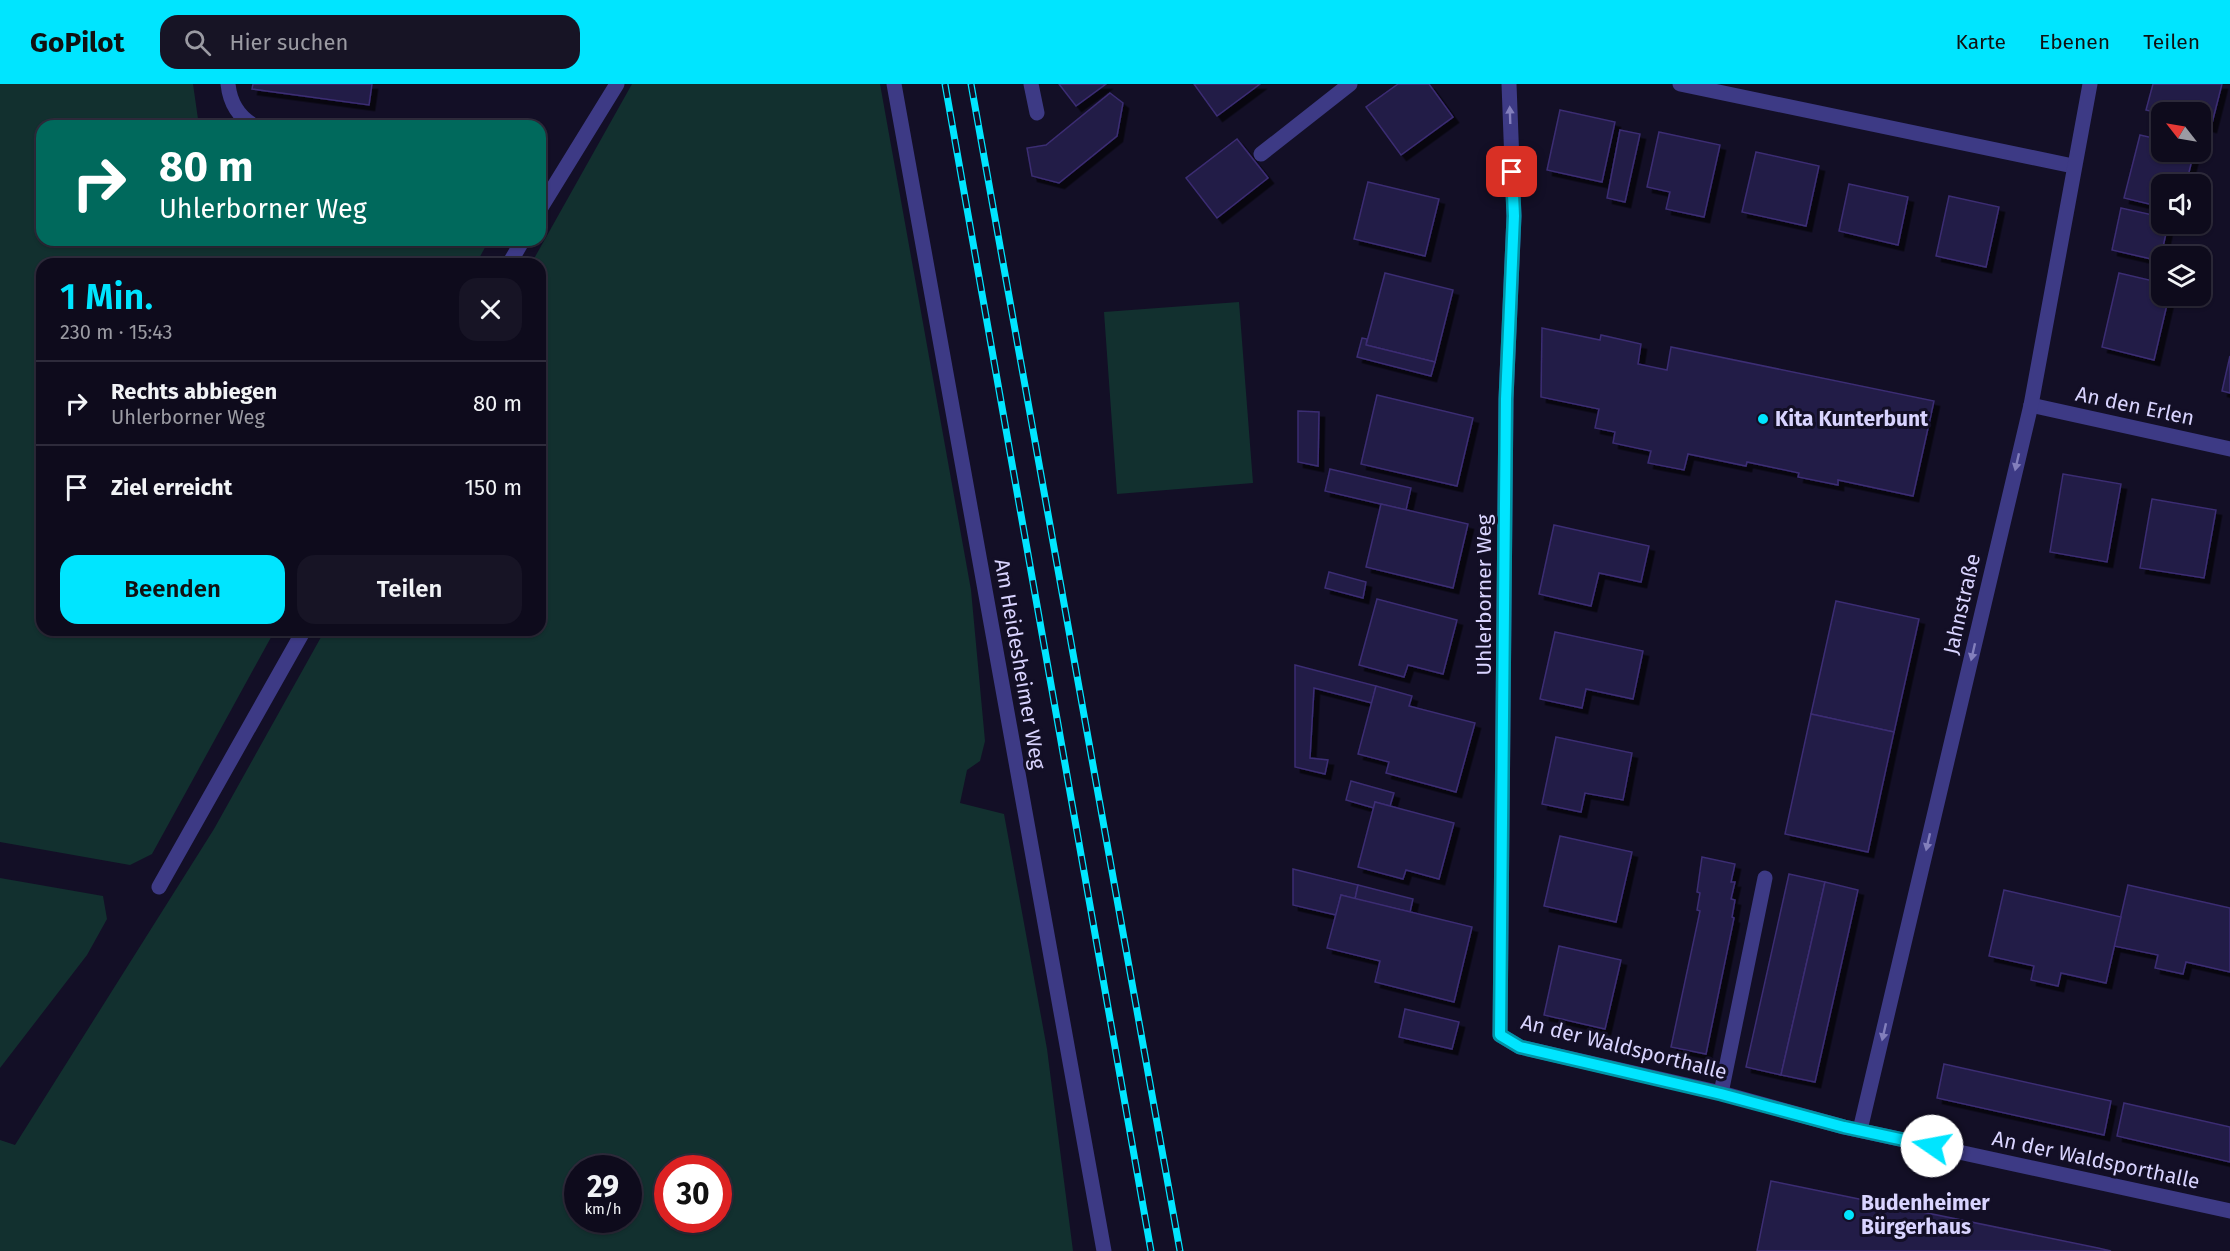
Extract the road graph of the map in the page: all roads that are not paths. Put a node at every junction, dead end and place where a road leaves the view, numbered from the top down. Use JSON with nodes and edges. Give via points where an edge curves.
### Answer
{"nodes":[{"id":1,"x":228,"y":84,"type":"edge"},
{"id":2,"x":616,"y":84,"type":"edge"},
{"id":3,"x":894,"y":84,"type":"edge"},
{"id":4,"x":1031,"y":84,"type":"edge"},
{"id":5,"x":1350,"y":84,"type":"edge"},
{"id":6,"x":1509,"y":84,"type":"edge"},
{"id":7,"x":1680,"y":84,"type":"edge"},
{"id":8,"x":2090,"y":84,"type":"edge"},
{"id":9,"x":1037,"y":113,"type":"dead end"},
{"id":10,"x":243,"y":120,"type":"edge"},
{"id":11,"x":1261,"y":154,"type":"dead end"},
{"id":12,"x":2073,"y":166,"type":"junction"},
{"id":13,"x":546,"y":189,"type":"edge"},
{"id":14,"x":2031,"y":405,"type":"junction"},
{"id":15,"x":2230,"y":449,"type":"edge"},
{"id":16,"x":301,"y":636,"type":"edge"},
{"id":17,"x":1765,"y":878,"type":"dead end"},
{"id":18,"x":159,"y":887,"type":"dead end"},
{"id":19,"x":1500,"y":1035,"type":"joint"},
{"id":20,"x":1721,"y":1094,"type":"junction"},
{"id":21,"x":1860,"y":1130,"type":"junction"},
{"id":22,"x":2230,"y":1211,"type":"edge"},
{"id":23,"x":1104,"y":1251,"type":"edge"}],
"edges":[{"from":1,"to":10,"type":"street","via":[[229,98]]},
{"from":2,"to":13,"type":"street"},
{"from":3,"to":23,"type":"street","name":"Am Heidesheimer Weg"},
{"from":4,"to":9,"type":"street"},
{"from":5,"to":11,"type":"street"},
{"from":19,"to":6,"type":"street","name":"Uhlerborner Weg","one_way":true,"via":[[1506,399],[1514,216]]},
{"from":7,"to":12,"type":"street"},
{"from":8,"to":12,"type":"street","name":"Jahnstraße"},
{"from":12,"to":14,"type":"street","name":"Jahnstraße"},
{"from":14,"to":15,"type":"street","name":"An den Erlen"},
{"from":14,"to":21,"type":"street","name":"Jahnstraße","one_way":true},
{"from":16,"to":18,"type":"street"},
{"from":17,"to":20,"type":"street"},
{"from":19,"to":20,"type":"street","name":"An der Waldsporthalle","via":[[1520,1047]]},
{"from":20,"to":21,"type":"street","name":"An der Waldsporthalle"},
{"from":21,"to":22,"type":"street","name":"An der Waldsporthalle"}]}
